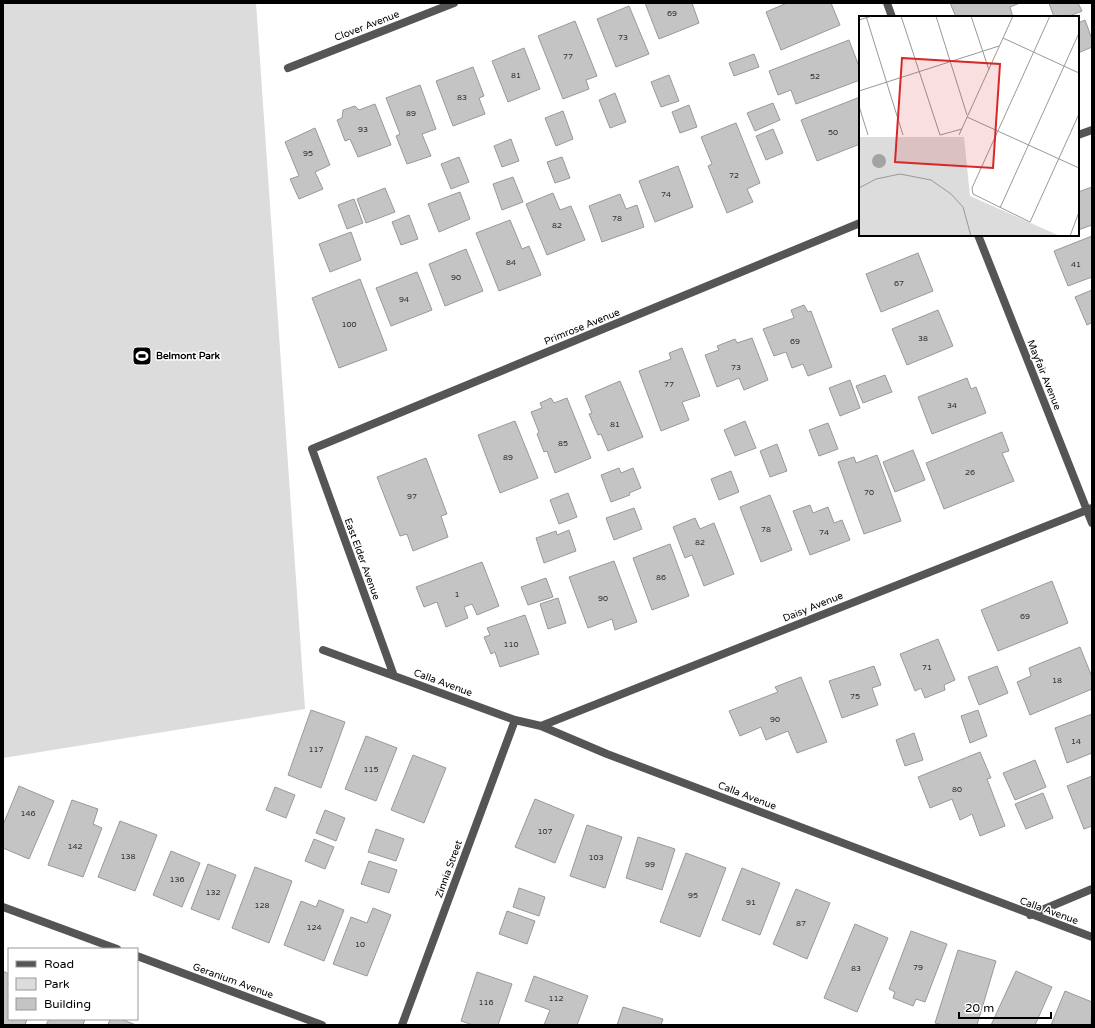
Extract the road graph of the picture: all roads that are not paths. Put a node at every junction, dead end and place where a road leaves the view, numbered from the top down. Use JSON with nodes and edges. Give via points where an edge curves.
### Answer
{"nodes":[{"id":1,"x":454,"y":3,"type":"edge"},
{"id":2,"x":887,"y":3,"type":"edge"},
{"id":3,"x":892,"y":16,"type":"edge"},
{"id":4,"x":288,"y":68,"type":"dead end"},
{"id":5,"x":1092,"y":130,"type":"edge"},
{"id":6,"x":1079,"y":135,"type":"edge"},
{"id":7,"x":859,"y":223,"type":"edge"},
{"id":8,"x":978,"y":236,"type":"edge"},
{"id":9,"x":312,"y":449,"type":"joint"},
{"id":10,"x":1089,"y":509,"type":"edge"},
{"id":11,"x":1092,"y":523,"type":"edge"},
{"id":12,"x":323,"y":650,"type":"dead end"},
{"id":13,"x":394,"y":676,"type":"junction"},
{"id":14,"x":515,"y":720,"type":"junction"},
{"id":15,"x":541,"y":726,"type":"junction"},
{"id":16,"x":1092,"y":889,"type":"edge"},
{"id":17,"x":3,"y":907,"type":"edge"},
{"id":18,"x":1030,"y":915,"type":"junction"},
{"id":19,"x":1092,"y":937,"type":"edge"},
{"id":20,"x":114,"y":948,"type":"edge"},
{"id":21,"x":138,"y":956,"type":"edge"},
{"id":22,"x":322,"y":1025,"type":"edge"},
{"id":23,"x":402,"y":1025,"type":"edge"}],
"edges":[{"from":1,"to":4,"type":"street","name":"Clover Avenue"},
{"from":2,"to":3,"type":"street"},
{"from":5,"to":6,"type":"street"},
{"from":7,"to":9,"type":"street","name":"Primrose Avenue"},
{"from":8,"to":10,"type":"street","name":"Mayfair Avenue"},
{"from":9,"to":13,"type":"street","name":"East Elder Avenue"},
{"from":10,"to":11,"type":"street","name":"Mayfair Avenue"},
{"from":10,"to":15,"type":"street","name":"Daisy Avenue"},
{"from":12,"to":13,"type":"street","name":"Calla Avenue"},
{"from":13,"to":14,"type":"street","name":"Calla Avenue"},
{"from":14,"to":15,"type":"street","name":"Calla Avenue"},
{"from":14,"to":23,"type":"street","name":"Zinnia Street"},
{"from":15,"to":18,"type":"street","name":"Calla Avenue"},
{"from":16,"to":18,"type":"street"},
{"from":17,"to":20,"type":"street"},
{"from":18,"to":19,"type":"street","name":"Calla Avenue"},
{"from":21,"to":22,"type":"street","name":"Geranium Avenue"}]}
